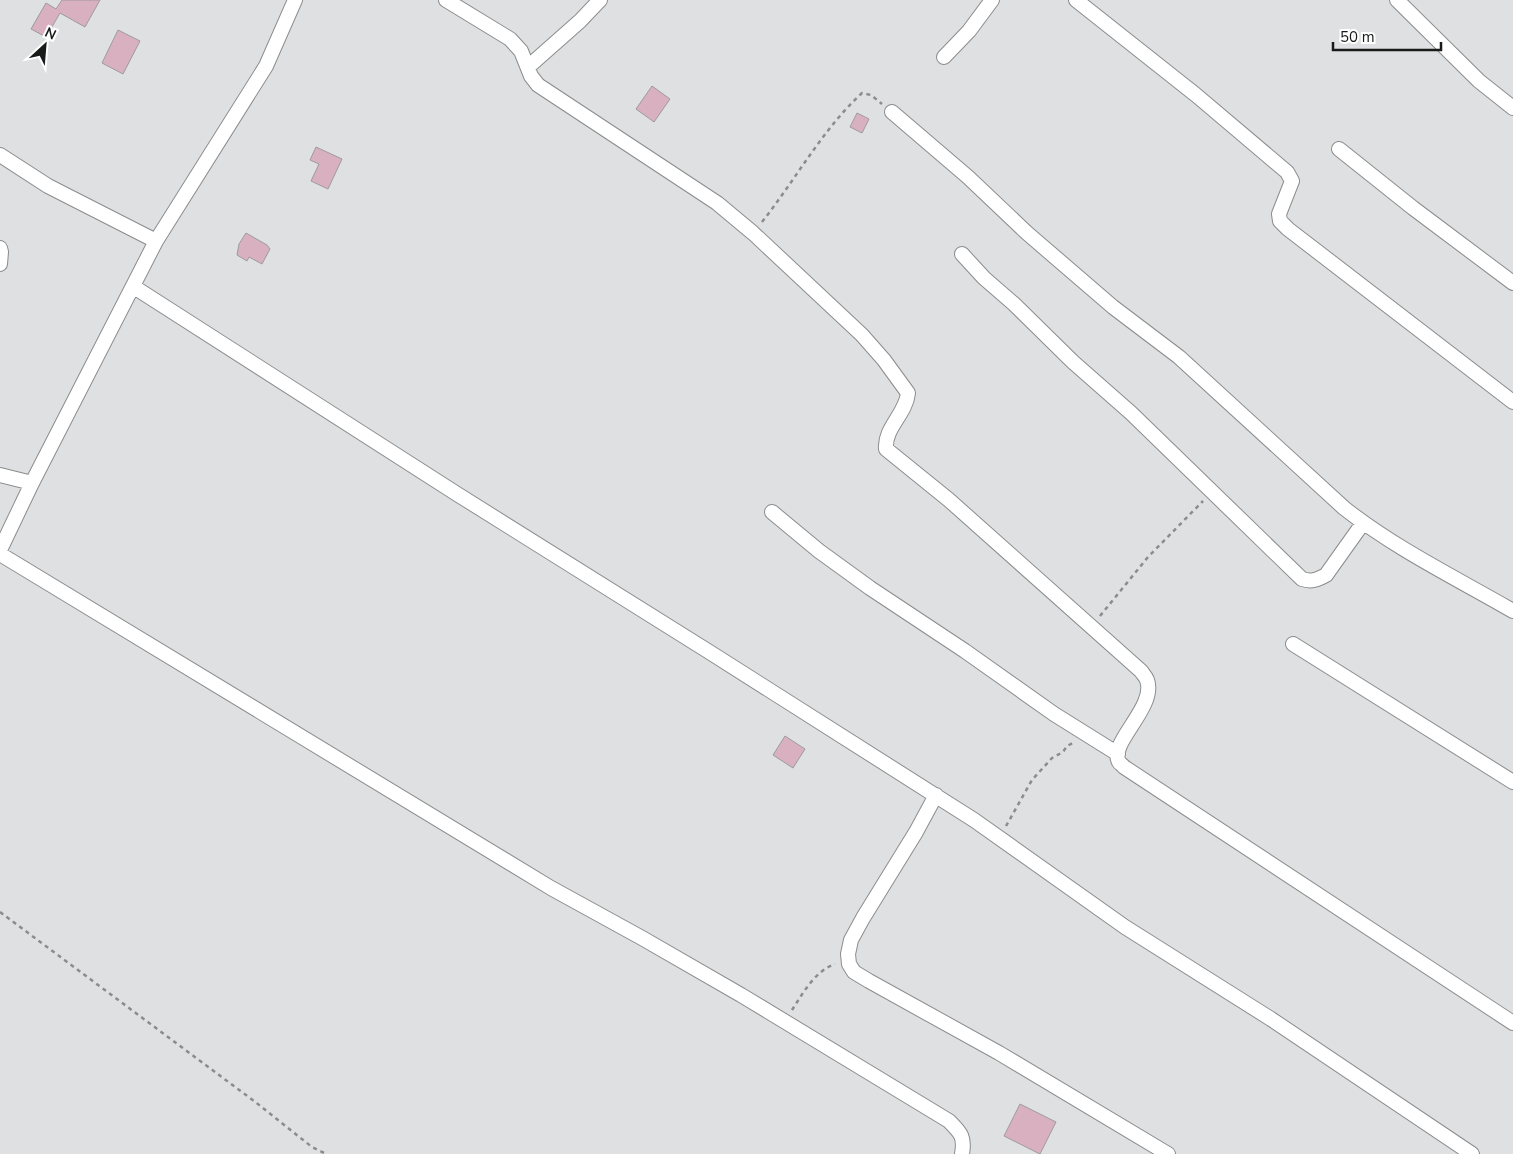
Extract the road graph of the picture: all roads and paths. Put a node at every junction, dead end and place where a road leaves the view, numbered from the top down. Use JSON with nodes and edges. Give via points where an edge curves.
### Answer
{"nodes":[{"id":1,"x":295,"y":0,"type":"edge"},
{"id":2,"x":446,"y":0,"type":"edge"},
{"id":3,"x":600,"y":0,"type":"edge"},
{"id":4,"x":992,"y":0,"type":"edge"},
{"id":5,"x":1076,"y":0,"type":"edge"},
{"id":6,"x":1397,"y":0,"type":"edge"},
{"id":7,"x":944,"y":57,"type":"dead end"},
{"id":8,"x":528,"y":67,"type":"junction"},
{"id":9,"x":1513,"y":108,"type":"edge"},
{"id":10,"x":892,"y":112,"type":"joint"},
{"id":11,"x":1339,"y":149,"type":"dead end"},
{"id":12,"x":0,"y":155,"type":"edge"},
{"id":13,"x":754,"y":233,"type":"junction"},
{"id":14,"x":156,"y":241,"type":"junction"},
{"id":15,"x":0,"y":248,"type":"edge"},
{"id":16,"x":962,"y":254,"type":"dead end"},
{"id":17,"x":0,"y":264,"type":"edge"},
{"id":18,"x":1513,"y":283,"type":"edge"},
{"id":19,"x":134,"y":287,"type":"junction"},
{"id":20,"x":1513,"y":402,"type":"edge"},
{"id":21,"x":0,"y":475,"type":"edge"},
{"id":22,"x":32,"y":483,"type":"junction"},
{"id":23,"x":1212,"y":492,"type":"junction"},
{"id":24,"x":772,"y":512,"type":"dead end"},
{"id":25,"x":1363,"y":523,"type":"junction"},
{"id":26,"x":0,"y":552,"type":"edge"},
{"id":27,"x":1513,"y":611,"type":"edge"},
{"id":28,"x":1090,"y":625,"type":"junction"},
{"id":29,"x":1293,"y":644,"type":"dead end"},
{"id":30,"x":1089,"y":737,"type":"junction"},
{"id":31,"x":1118,"y":754,"type":"junction"},
{"id":32,"x":1513,"y":782,"type":"edge"},
{"id":33,"x":936,"y":795,"type":"junction"},
{"id":34,"x":999,"y":838,"type":"junction"},
{"id":35,"x":0,"y":912,"type":"edge"},
{"id":36,"x":849,"y":959,"type":"junction"},
{"id":37,"x":785,"y":1022,"type":"junction"},
{"id":38,"x":1513,"y":1023,"type":"edge"},
{"id":39,"x":326,"y":1154,"type":"edge"},
{"id":40,"x":962,"y":1154,"type":"edge"},
{"id":41,"x":1168,"y":1154,"type":"edge"},
{"id":42,"x":1472,"y":1154,"type":"edge"}],
"edges":[{"from":1,"to":14,"type":"street","via":[[266,66]]},
{"from":2,"to":8,"type":"street","via":[[510,38],[521,50]]},
{"from":3,"to":8,"type":"street"},
{"from":4,"to":7,"type":"street"},
{"from":5,"to":20,"type":"street","via":[[1287,172],[1292,180],[1279,214],[1280,221],[1288,229]]},
{"from":6,"to":9,"type":"street","via":[[1480,81]]},
{"from":8,"to":13,"type":"street","via":[[538,85],[716,203]]},
{"from":10,"to":13,"type":"path","via":[[862,92],[831,126]]},
{"from":10,"to":25,"type":"street","via":[[1113,307],[1178,357]]},
{"from":11,"to":18,"type":"street"},
{"from":12,"to":14,"type":"street","via":[[48,186]]},
{"from":13,"to":28,"type":"street","via":[[862,335],[908,393],[886,441],[886,449],[949,500]]},
{"from":14,"to":19,"type":"street"},
{"from":15,"to":17,"type":"street"},
{"from":16,"to":23,"type":"street"},
{"from":19,"to":22,"type":"street"},
{"from":19,"to":33,"type":"street"},
{"from":21,"to":22,"type":"street"},
{"from":22,"to":26,"type":"street"},
{"from":23,"to":25,"type":"street","via":[[1292,571],[1309,582],[1326,575]]},
{"from":23,"to":28,"type":"path","via":[[1148,557],[1103,614]]},
{"from":24,"to":30,"type":"street","via":[[870,588]]},
{"from":25,"to":27,"type":"street"},
{"from":26,"to":37,"type":"street","via":[[551,888]]},
{"from":28,"to":31,"type":"street","via":[[1140,671],[1149,689]]},
{"from":29,"to":32,"type":"street"},
{"from":30,"to":31,"type":"street"},
{"from":30,"to":34,"type":"path","via":[[1067,746],[1032,780]]},
{"from":31,"to":38,"type":"street","via":[[1118,761],[1124,767]]},
{"from":33,"to":34,"type":"street"},
{"from":33,"to":36,"type":"street","via":[[863,918],[852,940]]},
{"from":34,"to":42,"type":"street","via":[[1125,927],[1271,1019]]},
{"from":35,"to":39,"type":"path","via":[[312,1147]]},
{"from":36,"to":37,"type":"path","via":[[821,971]]},
{"from":36,"to":41,"type":"street","via":[[854,972],[999,1052]]},
{"from":37,"to":40,"type":"street","via":[[949,1121],[961,1133]]}]}
